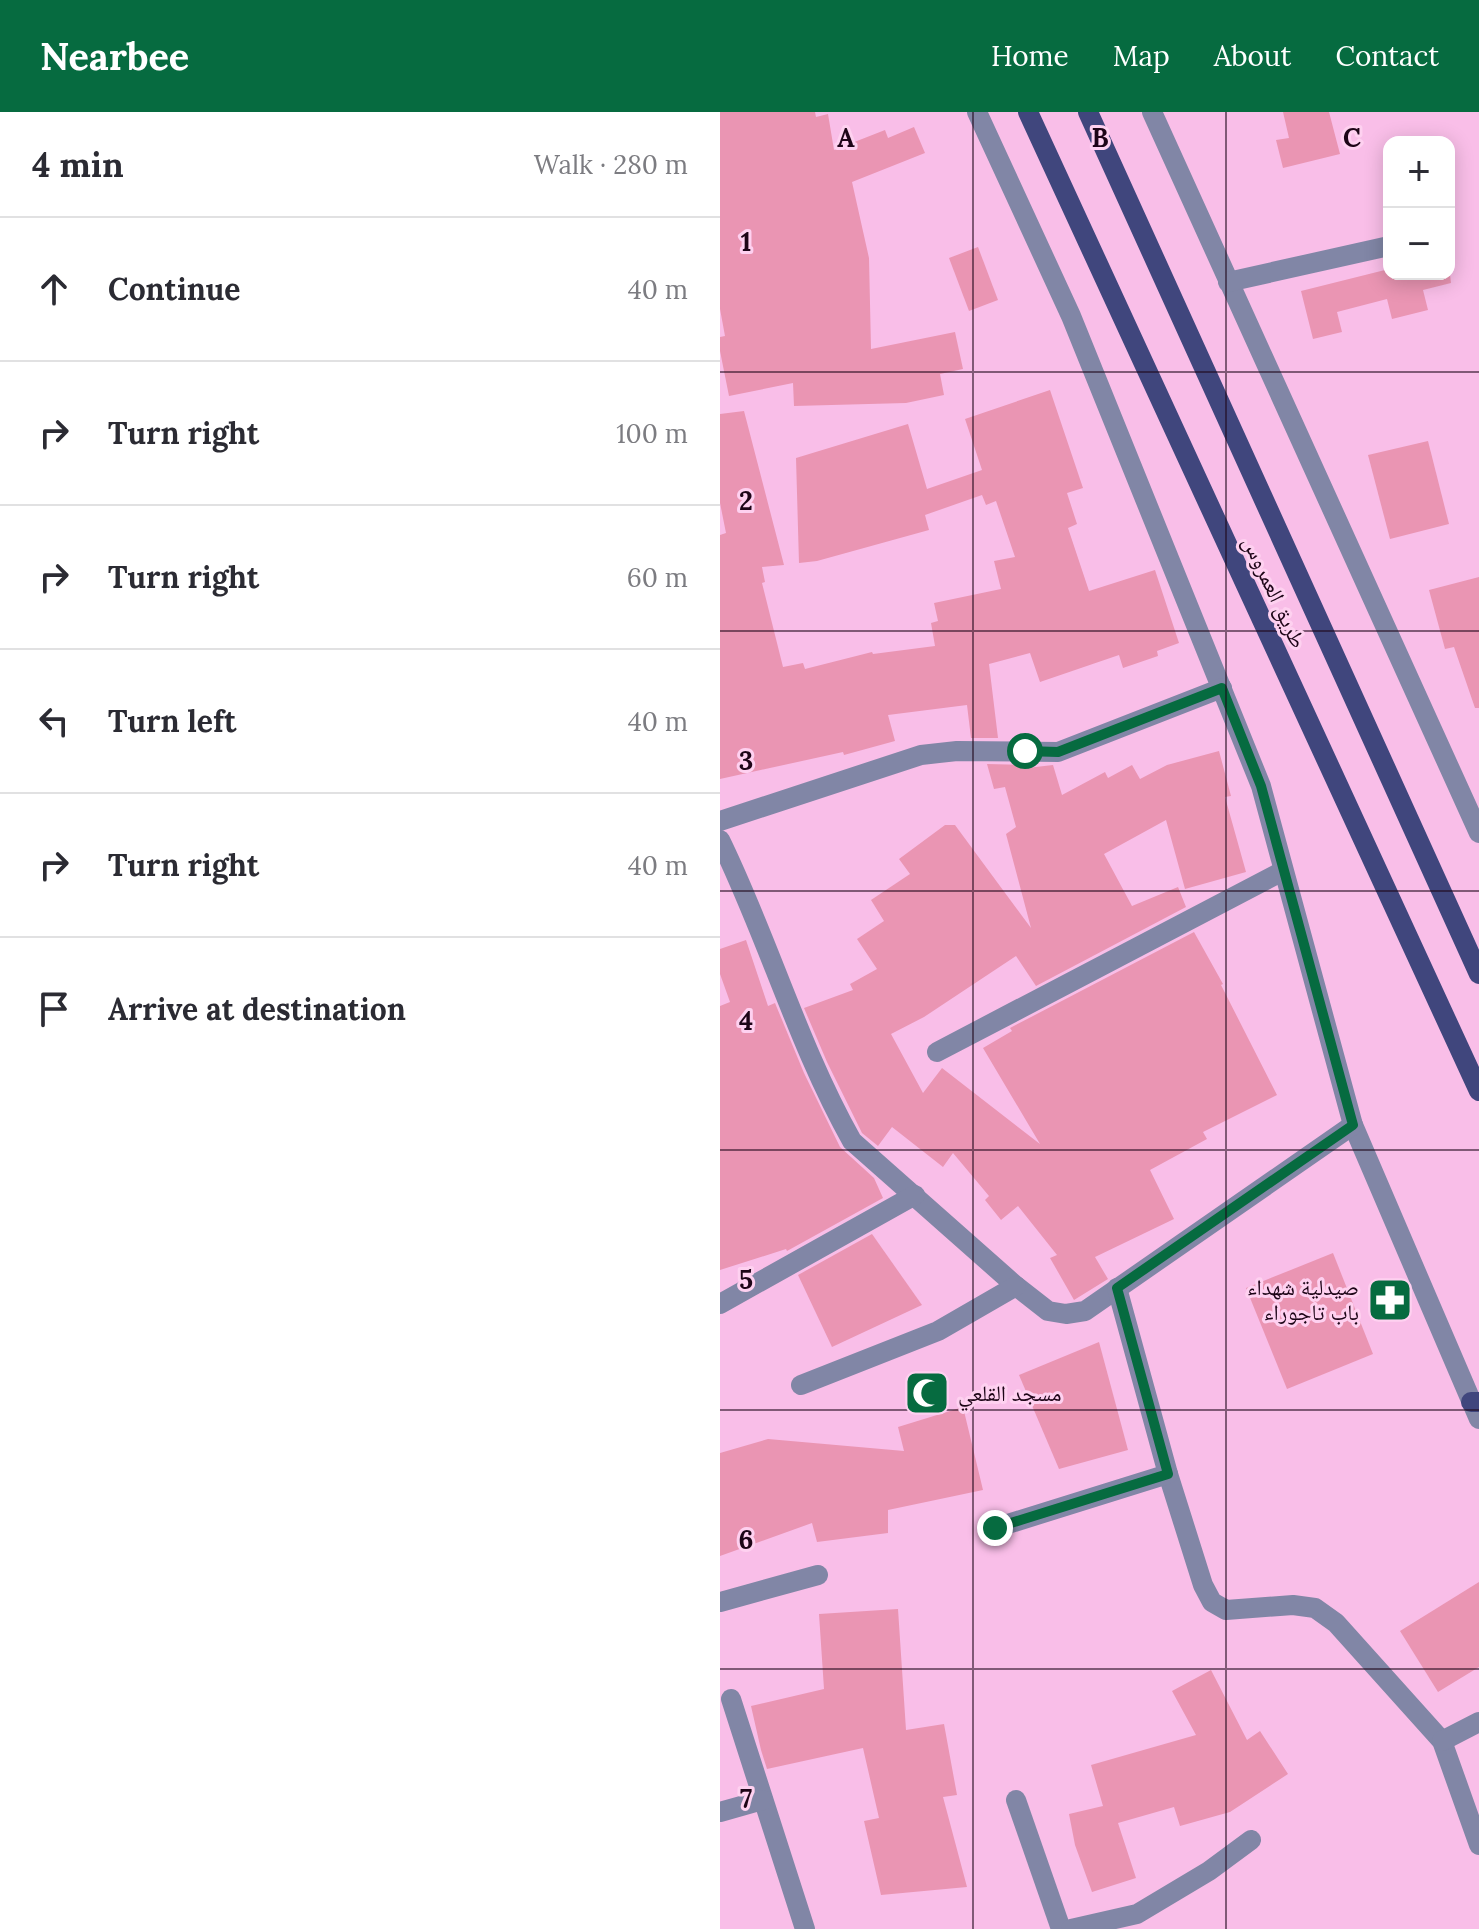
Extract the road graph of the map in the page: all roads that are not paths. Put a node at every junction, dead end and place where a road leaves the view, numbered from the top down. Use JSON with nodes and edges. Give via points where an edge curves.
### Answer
{"nodes":[{"id":1,"x":977,"y":112,"type":"edge"},
{"id":2,"x":1028,"y":112,"type":"edge"},
{"id":3,"x":1088,"y":112,"type":"edge"},
{"id":4,"x":1152,"y":112,"type":"edge"},
{"id":5,"x":1383,"y":247,"type":"edge"},
{"id":6,"x":1228,"y":282,"type":"junction"},
{"id":7,"x":1222,"y":688,"type":"junction"},
{"id":8,"x":720,"y":821,"type":"edge"},
{"id":9,"x":1479,"y":833,"type":"edge"},
{"id":10,"x":720,"y":840,"type":"edge"},
{"id":11,"x":725,"y":865,"type":"edge"},
{"id":12,"x":1283,"y":871,"type":"junction"},
{"id":13,"x":1479,"y":974,"type":"edge"},
{"id":14,"x":937,"y":1052,"type":"dead end"},
{"id":15,"x":1479,"y":1091,"type":"edge"},
{"id":16,"x":1353,"y":1125,"type":"junction"},
{"id":17,"x":915,"y":1195,"type":"junction"},
{"id":18,"x":1016,"y":1286,"type":"junction"},
{"id":19,"x":1117,"y":1288,"type":"junction"},
{"id":20,"x":720,"y":1304,"type":"edge"},
{"id":21,"x":801,"y":1385,"type":"dead end"},
{"id":22,"x":1476,"y":1407,"type":"edge"},
{"id":23,"x":1168,"y":1474,"type":"junction"},
{"id":24,"x":995,"y":1528,"type":"dead end"},
{"id":25,"x":818,"y":1575,"type":"dead end"},
{"id":26,"x":720,"y":1602,"type":"edge"},
{"id":27,"x":731,"y":1699,"type":"dead end"},
{"id":28,"x":1479,"y":1722,"type":"edge"},
{"id":29,"x":1442,"y":1741,"type":"junction"},
{"id":30,"x":763,"y":1800,"type":"junction"},
{"id":31,"x":1016,"y":1800,"type":"dead end"},
{"id":32,"x":720,"y":1812,"type":"edge"},
{"id":33,"x":1251,"y":1840,"type":"dead end"},
{"id":34,"x":1479,"y":1845,"type":"edge"},
{"id":35,"x":805,"y":1929,"type":"edge"},
{"id":36,"x":1061,"y":1929,"type":"edge"},
{"id":37,"x":1071,"y":1929,"type":"edge"}],
"edges":[{"from":1,"to":7,"type":"street","via":[[1071,316]]},
{"from":2,"to":15,"type":"main road","name":"طريق العمروس"},
{"from":3,"to":13,"type":"main road","name":"طريق العمروس"},
{"from":4,"to":6,"type":"street"},
{"from":5,"to":6,"type":"street"},
{"from":6,"to":9,"type":"street"},
{"from":7,"to":8,"type":"street","via":[[1058,752],[921,755]]},
{"from":7,"to":12,"type":"street","via":[[1261,786]]},
{"from":10,"to":11,"type":"street"},
{"from":11,"to":17,"type":"street","via":[[852,1141]]},
{"from":12,"to":14,"type":"street"},
{"from":12,"to":16,"type":"street"},
{"from":16,"to":19,"type":"street"},
{"from":16,"to":22,"type":"street"},
{"from":17,"to":18,"type":"street"},
{"from":17,"to":20,"type":"street"},
{"from":18,"to":19,"type":"street","via":[[1048,1311],[1066,1314],[1085,1311]]},
{"from":18,"to":21,"type":"street","via":[[938,1331]]},
{"from":19,"to":23,"type":"street"},
{"from":23,"to":24,"type":"street"},
{"from":23,"to":29,"type":"street","via":[[1212,1602],[1226,1610],[1315,1608],[1336,1623]]},
{"from":25,"to":26,"type":"street"},
{"from":27,"to":30,"type":"street"},
{"from":28,"to":29,"type":"street"},
{"from":29,"to":34,"type":"street"},
{"from":30,"to":32,"type":"street"},
{"from":30,"to":35,"type":"street"},
{"from":31,"to":36,"type":"street"},
{"from":33,"to":37,"type":"street","via":[[1137,1914]]}]}
